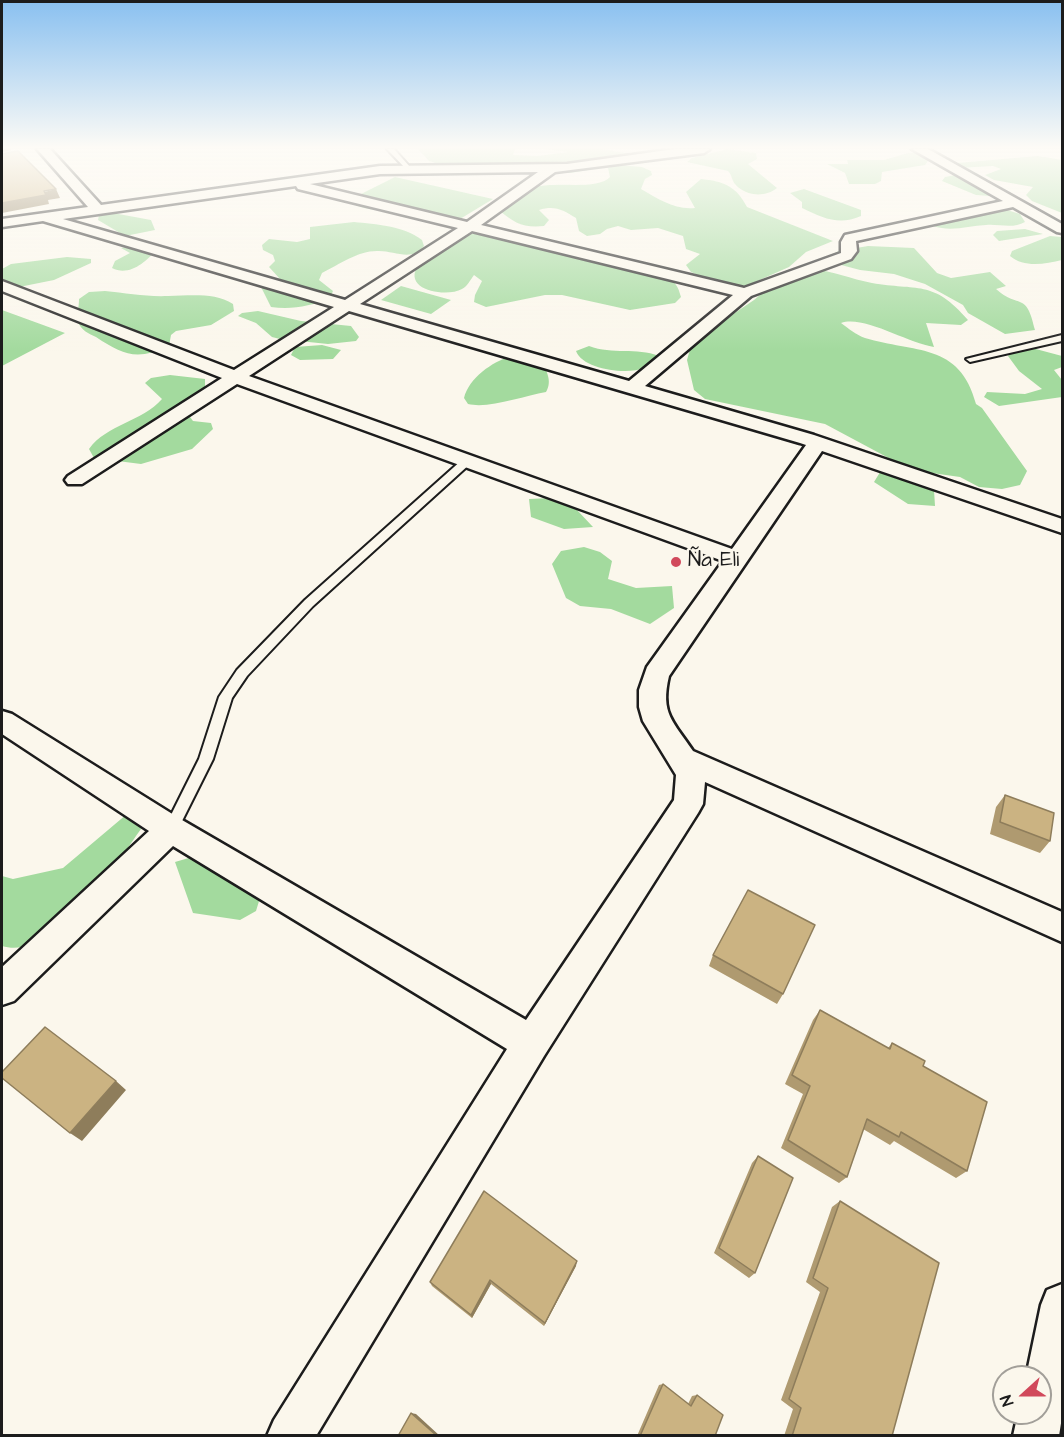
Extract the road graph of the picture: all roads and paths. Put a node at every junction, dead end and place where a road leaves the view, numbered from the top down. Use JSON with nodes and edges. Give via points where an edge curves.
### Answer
{"nodes":[{"id":1,"x":49,"y":216,"type":"edge"},
{"id":2,"x":429,"y":216,"type":"edge"},
{"id":3,"x":484,"y":216,"type":"edge"},
{"id":4,"x":948,"y":216,"type":"edge"},
{"id":5,"x":1039,"y":216,"type":"edge"},
{"id":6,"x":43,"y":217,"type":"junction"},
{"id":7,"x":2,"y":223,"type":"edge"},
{"id":8,"x":470,"y":226,"type":"junction"},
{"id":9,"x":1062,"y":229,"type":"edge"},
{"id":10,"x":2,"y":286,"type":"edge"},
{"id":11,"x":745,"y":294,"type":"junction"},
{"id":12,"x":346,"y":305,"type":"junction"},
{"id":13,"x":1062,"y":338,"type":"edge"},
{"id":14,"x":970,"y":359,"type":"dead end"},
{"id":15,"x":236,"y":376,"type":"junction"},
{"id":16,"x":632,"y":388,"type":"junction"},
{"id":17,"x":818,"y":443,"type":"junction"},
{"id":18,"x":467,"y":461,"type":"junction"},
{"id":19,"x":75,"y":480,"type":"dead end"},
{"id":20,"x":1062,"y":526,"type":"edge"},
{"id":21,"x":736,"y":558,"type":"junction"},
{"id":22,"x":2,"y":721,"type":"edge"},
{"id":23,"x":683,"y":759,"type":"junction"},
{"id":24,"x":171,"y":829,"type":"junction"},
{"id":25,"x":1062,"y":927,"type":"edge"},
{"id":26,"x":2,"y":989,"type":"edge"},
{"id":27,"x":531,"y":1043,"type":"junction"},
{"id":28,"x":1062,"y":1305,"type":"edge"},
{"id":29,"x":290,"y":1436,"type":"edge"},
{"id":30,"x":1036,"y":1436,"type":"edge"}],
"edges":[{"from":1,"to":6,"type":"street"},
{"from":2,"to":8,"type":"street"},
{"from":3,"to":8,"type":"street"},
{"from":4,"to":11,"type":"street","via":[[850,238],[850,251],[838,260]]},
{"from":5,"to":9,"type":"street"},
{"from":6,"to":7,"type":"street"},
{"from":6,"to":12,"type":"street"},
{"from":8,"to":11,"type":"street"},
{"from":8,"to":12,"type":"street"},
{"from":10,"to":15,"type":"street"},
{"from":11,"to":16,"type":"street"},
{"from":12,"to":15,"type":"street"},
{"from":12,"to":16,"type":"street"},
{"from":13,"to":14,"type":"lane"},
{"from":15,"to":18,"type":"street"},
{"from":15,"to":19,"type":"street"},
{"from":16,"to":17,"type":"street"},
{"from":17,"to":20,"type":"street"},
{"from":17,"to":21,"type":"street"},
{"from":18,"to":21,"type":"street"},
{"from":18,"to":24,"type":"lane","via":[[309,603],[242,674],[226,697],[206,759]]},
{"from":21,"to":23,"type":"street","via":[[656,674],[652,706],[668,740]]},
{"from":22,"to":24,"type":"street"},
{"from":23,"to":25,"type":"street"},
{"from":23,"to":27,"type":"street","via":[[694,778],[688,804]]},
{"from":24,"to":26,"type":"street"},
{"from":24,"to":27,"type":"street"},
{"from":27,"to":29,"type":"street"},
{"from":28,"to":30,"type":"street"}]}
